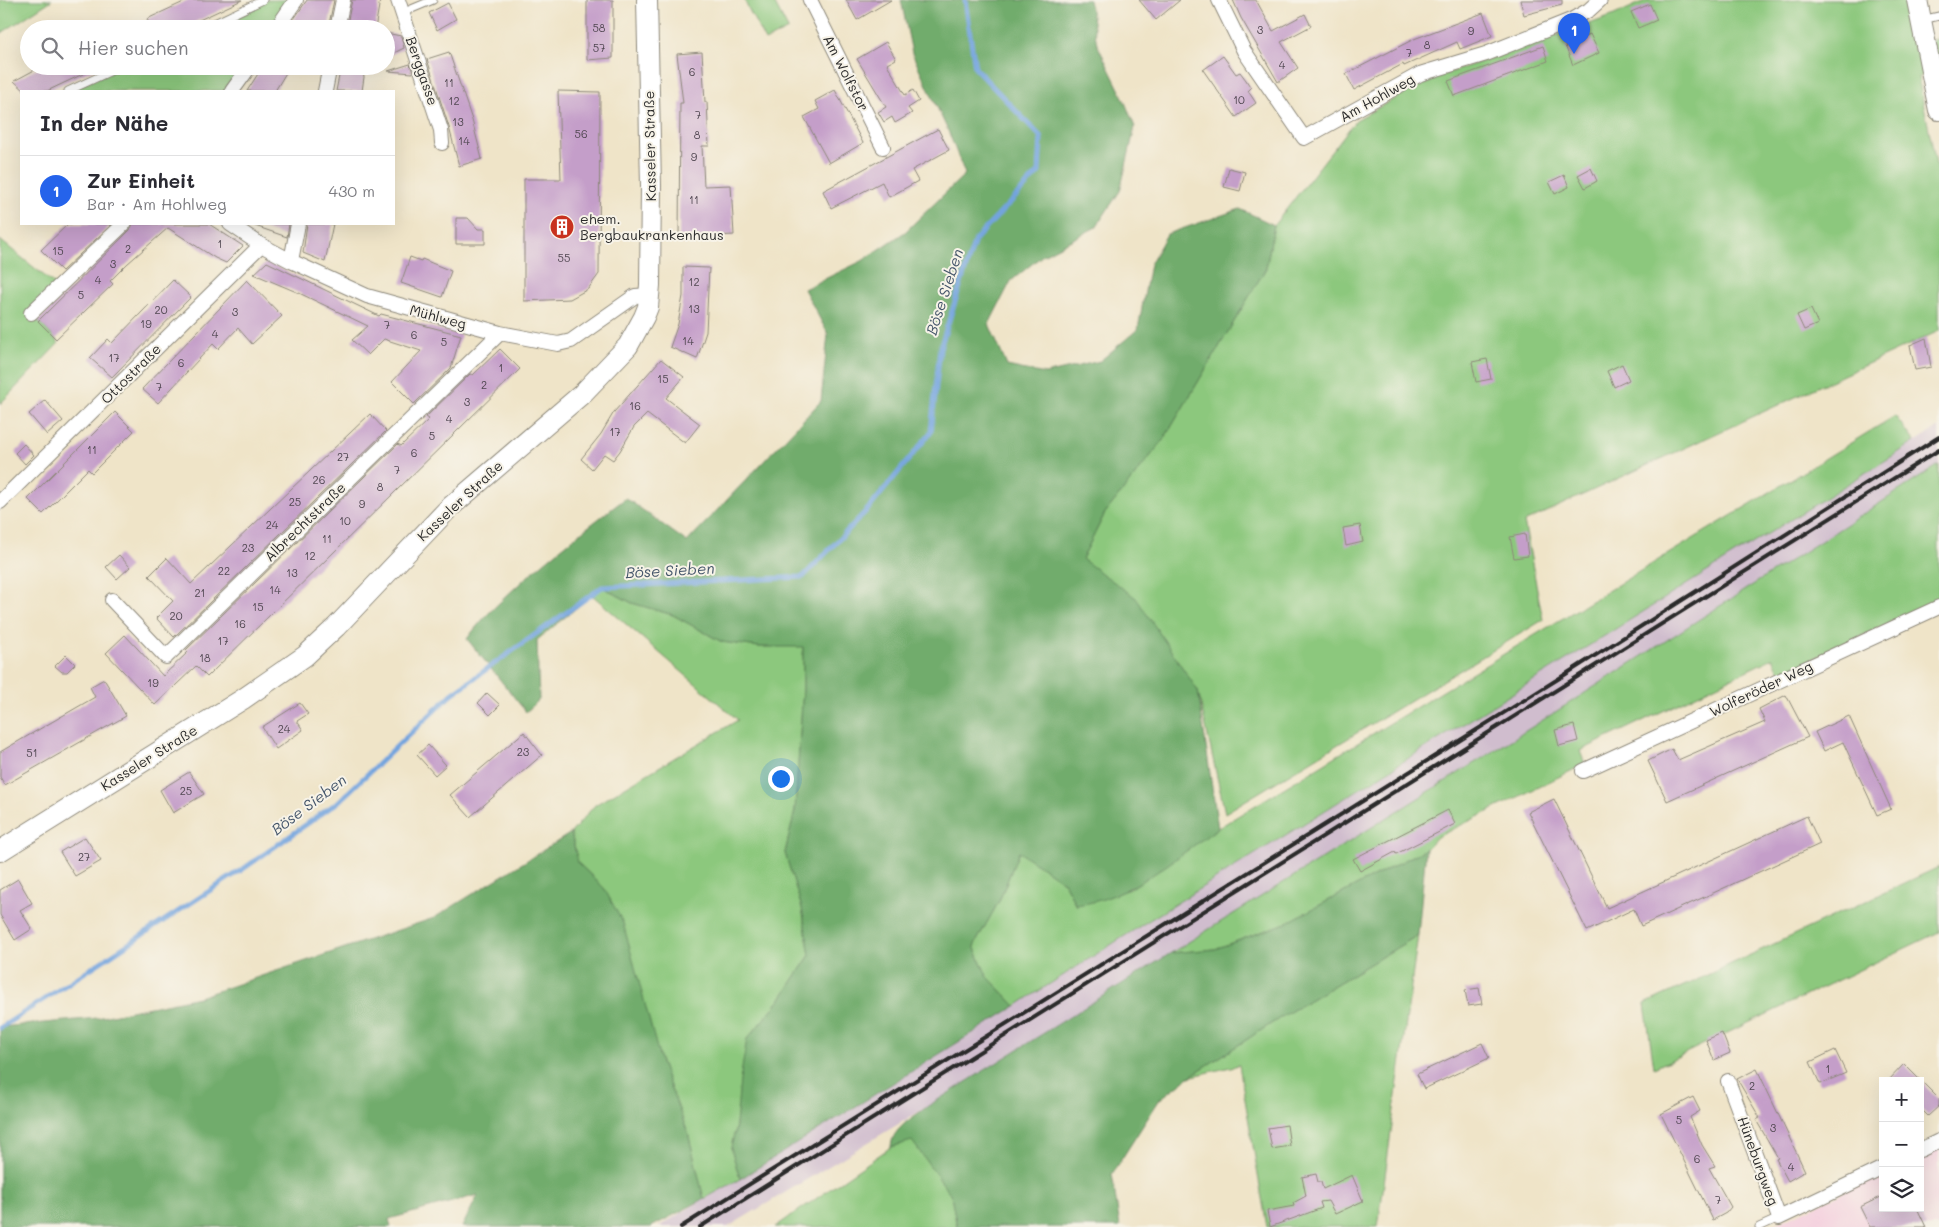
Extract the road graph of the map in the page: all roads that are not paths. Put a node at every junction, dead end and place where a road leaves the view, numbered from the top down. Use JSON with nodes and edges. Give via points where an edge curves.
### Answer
{"nodes":[{"id":1,"x":264,"y":0,"type":"edge"},
{"id":2,"x":296,"y":0,"type":"edge"},
{"id":3,"x":343,"y":0,"type":"edge"},
{"id":4,"x":433,"y":0,"type":"edge"},
{"id":5,"x":647,"y":0,"type":"edge"},
{"id":6,"x":810,"y":0,"type":"edge"},
{"id":7,"x":1219,"y":0,"type":"edge"},
{"id":8,"x":1600,"y":0,"type":"edge"},
{"id":9,"x":1917,"y":0,"type":"edge"},
{"id":10,"x":400,"y":7,"type":"edge"},
{"id":11,"x":1930,"y":18,"type":"edge"},
{"id":12,"x":221,"y":20,"type":"edge"},
{"id":13,"x":282,"y":20,"type":"edge"},
{"id":14,"x":339,"y":20,"type":"edge"},
{"id":15,"x":103,"y":75,"type":"edge"},
{"id":16,"x":244,"y":75,"type":"edge"},
{"id":17,"x":328,"y":75,"type":"edge"},
{"id":18,"x":70,"y":90,"type":"edge"},
{"id":19,"x":233,"y":90,"type":"edge"},
{"id":20,"x":325,"y":90,"type":"edge"},
{"id":21,"x":1939,"y":110,"type":"edge"},
{"id":22,"x":442,"y":143,"type":"dead end"},
{"id":23,"x":883,"y":147,"type":"dead end"},
{"id":24,"x":123,"y":225,"type":"edge"},
{"id":25,"x":231,"y":225,"type":"edge"},
{"id":26,"x":298,"y":225,"type":"edge"},
{"id":27,"x":261,"y":245,"type":"junction"},
{"id":28,"x":291,"y":261,"type":"junction"},
{"id":29,"x":650,"y":295,"type":"junction"},
{"id":30,"x":31,"y":313,"type":"dead end"},
{"id":31,"x":500,"y":334,"type":"junction"},
{"id":32,"x":0,"y":502,"type":"edge"},
{"id":33,"x":112,"y":600,"type":"dead end"},
{"id":34,"x":1939,"y":607,"type":"edge"},
{"id":35,"x":1584,"y":771,"type":"dead end"},
{"id":36,"x":0,"y":851,"type":"edge"},
{"id":37,"x":1728,"y":1081,"type":"dead end"},
{"id":38,"x":1939,"y":1141,"type":"edge"},
{"id":39,"x":1924,"y":1148,"type":"edge"},
{"id":40,"x":1879,"y":1170,"type":"edge"},
{"id":41,"x":1779,"y":1218,"type":"junction"},
{"id":42,"x":1759,"y":1227,"type":"edge"}],
"edges":[{"from":1,"to":12,"type":"lane"},
{"from":2,"to":13,"type":"street"},
{"from":3,"to":14,"type":"street"},
{"from":4,"to":10,"type":"lane"},
{"from":5,"to":29,"type":"main road","name":"Kasseler Straße","via":[[652,244]]},
{"from":6,"to":23,"type":"street","name":"Am Wolfstor"},
{"from":7,"to":8,"type":"street","name":"Am Hohlweg","via":[[1244,51],[1304,138],[1420,74],[1486,54],[1571,20]]},
{"from":9,"to":11,"type":"main road"},
{"from":10,"to":22,"type":"street","name":"Berggasse","via":[[441,130]]},
{"from":11,"to":21,"type":"main road"},
{"from":15,"to":18,"type":"lane"},
{"from":16,"to":19,"type":"street"},
{"from":17,"to":20,"type":"street"},
{"from":24,"to":30,"type":"street"},
{"from":25,"to":27,"type":"street","name":"Mühlweg"},
{"from":26,"to":28,"type":"street"},
{"from":27,"to":28,"type":"street","name":"Mühlweg"},
{"from":27,"to":32,"type":"street","name":"Ottostraße"},
{"from":28,"to":31,"type":"street","name":"Mühlweg","via":[[366,296]]},
{"from":29,"to":31,"type":"street","name":"Mühlweg","via":[[635,296],[568,343]]},
{"from":29,"to":36,"type":"main road","name":"Kasseler Straße","via":[[640,327],[610,366],[449,508],[305,656]]},
{"from":31,"to":33,"type":"street","name":"Albrechtstraße","via":[[166,657]]},
{"from":34,"to":35,"type":"street","name":"Wolferöder Weg"},
{"from":37,"to":41,"type":"street","name":"Hüneburgweg"},
{"from":38,"to":39,"type":"street"},
{"from":40,"to":41,"type":"street","name":"Hüneburgweg"},
{"from":41,"to":42,"type":"lane"}]}
